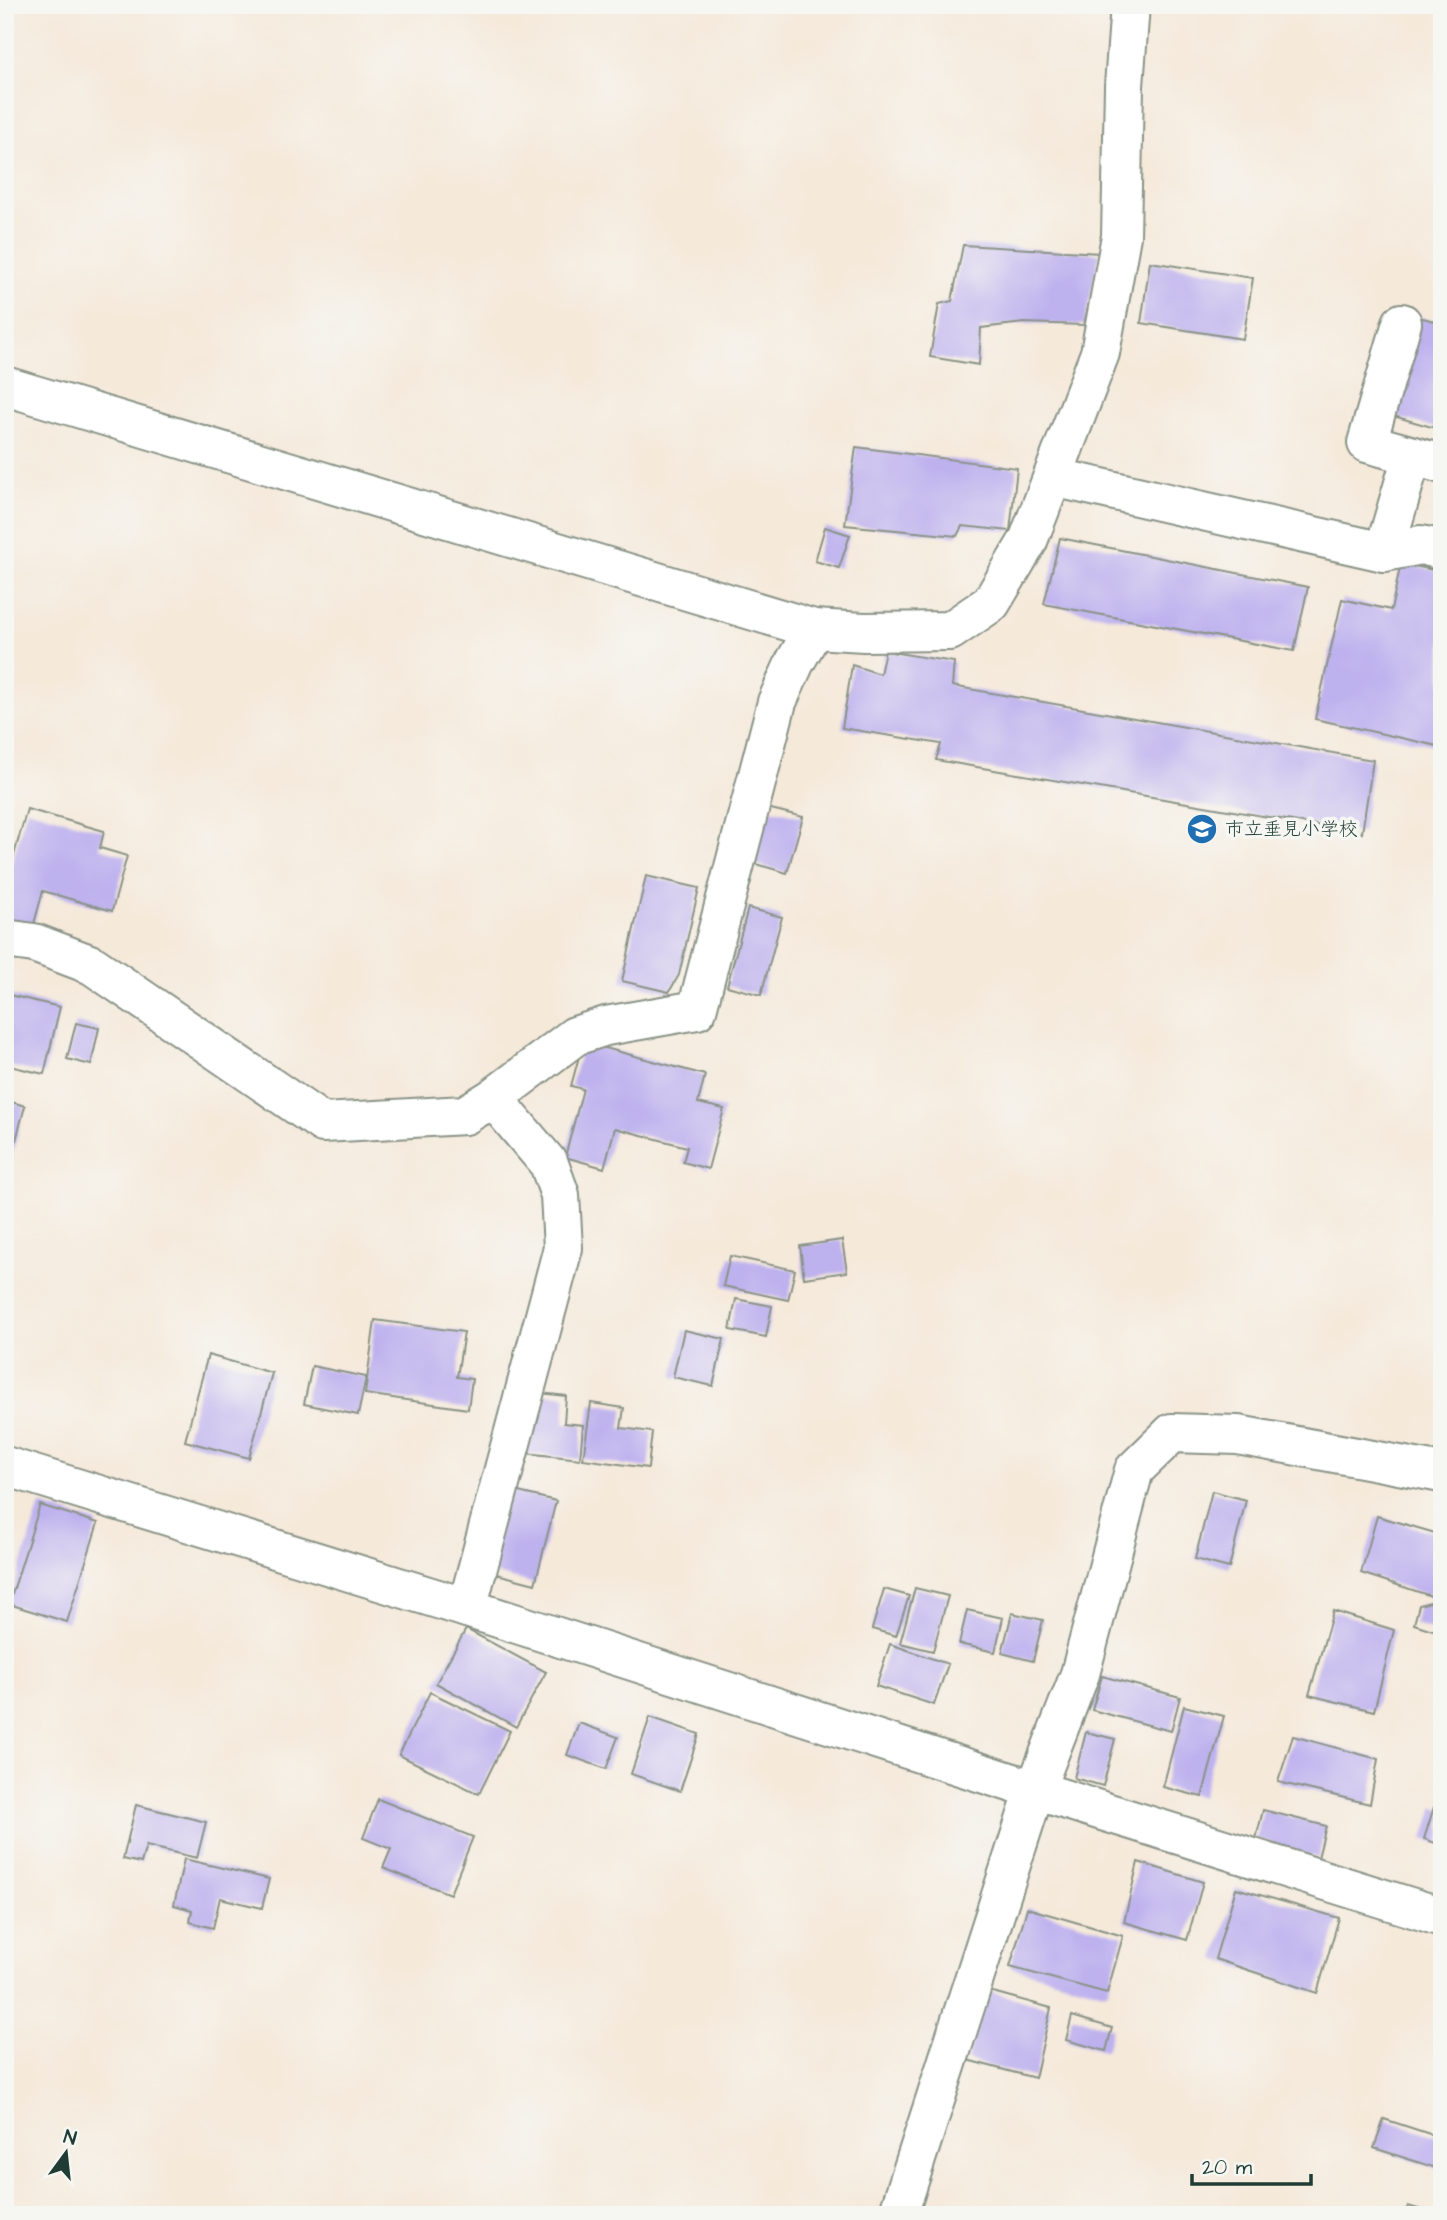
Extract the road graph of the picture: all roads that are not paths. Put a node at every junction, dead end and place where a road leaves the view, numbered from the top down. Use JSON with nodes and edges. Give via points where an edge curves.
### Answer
{"nodes":[{"id":1,"x":1130,"y":5,"type":"edge"},
{"id":2,"x":1402,"y":323,"type":"dead end"},
{"id":3,"x":5,"y":386,"type":"edge"},
{"id":4,"x":1427,"y":460,"type":"edge"},
{"id":5,"x":1053,"y":477,"type":"junction"},
{"id":6,"x":1442,"y":550,"type":"edge"},
{"id":7,"x":1384,"y":552,"type":"junction"},
{"id":8,"x":814,"y":629,"type":"junction"},
{"id":9,"x":5,"y":939,"type":"edge"},
{"id":10,"x":493,"y":1098,"type":"junction"},
{"id":11,"x":5,"y":1466,"type":"edge"},
{"id":12,"x":1442,"y":1474,"type":"edge"},
{"id":13,"x":467,"y":1608,"type":"junction"},
{"id":14,"x":1035,"y":1790,"type":"junction"},
{"id":15,"x":1442,"y":1917,"type":"edge"},
{"id":16,"x":898,"y":2215,"type":"edge"}],
"edges":[{"from":1,"to":5,"type":"street","via":[[1121,236],[1100,353]]},
{"from":2,"to":4,"type":"street","via":[[1367,443]]},
{"from":3,"to":8,"type":"street"},
{"from":4,"to":7,"type":"street"},
{"from":5,"to":7,"type":"street"},
{"from":5,"to":8,"type":"street","via":[[1028,541],[991,603],[950,631]]},
{"from":6,"to":7,"type":"street","via":[[1421,544]]},
{"from":8,"to":10,"type":"street","via":[[777,702],[697,1010],[575,1036]]},
{"from":9,"to":10,"type":"street","via":[[34,943],[92,965],[323,1123],[465,1115]]},
{"from":10,"to":13,"type":"street","via":[[548,1164],[560,1195],[563,1248]]},
{"from":11,"to":13,"type":"street"},
{"from":12,"to":14,"type":"street","via":[[1238,1435],[1172,1433],[1135,1470],[1080,1674]]},
{"from":13,"to":14,"type":"street"},
{"from":14,"to":15,"type":"street"},
{"from":14,"to":16,"type":"street"}]}
